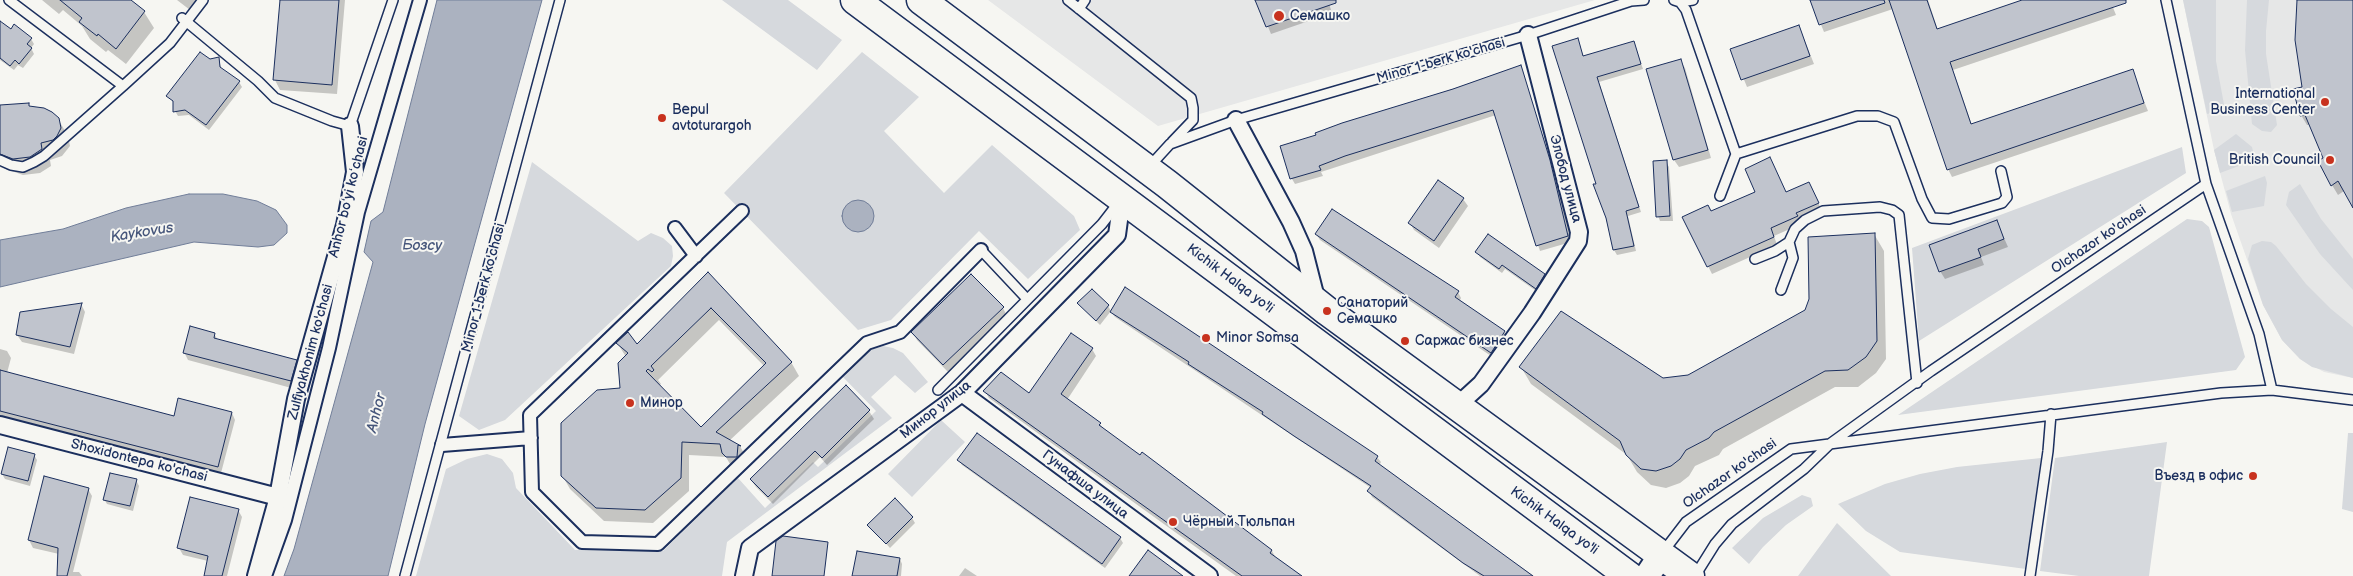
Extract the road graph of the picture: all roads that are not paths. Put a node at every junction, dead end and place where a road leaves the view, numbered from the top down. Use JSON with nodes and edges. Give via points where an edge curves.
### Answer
{"nodes":[{"id":1,"x":9,"y":0,"type":"edge"},
{"id":2,"x":203,"y":0,"type":"edge"},
{"id":3,"x":393,"y":0,"type":"edge"},
{"id":4,"x":420,"y":0,"type":"edge"},
{"id":5,"x":560,"y":0,"type":"edge"},
{"id":6,"x":855,"y":0,"type":"edge"},
{"id":7,"x":921,"y":0,"type":"edge"},
{"id":8,"x":1068,"y":0,"type":"edge"},
{"id":9,"x":1085,"y":0,"type":"edge"},
{"id":10,"x":1644,"y":0,"type":"edge"},
{"id":11,"x":1693,"y":0,"type":"edge"},
{"id":12,"x":2166,"y":0,"type":"edge"},
{"id":13,"x":1631,"y":1,"type":"edge"},
{"id":14,"x":1677,"y":1,"type":"edge"},
{"id":15,"x":1079,"y":9,"type":"junction"},
{"id":16,"x":183,"y":20,"type":"junction"},
{"id":17,"x":1528,"y":35,"type":"junction"},
{"id":18,"x":123,"y":86,"type":"junction"},
{"id":19,"x":1039,"y":88,"type":"junction"},
{"id":20,"x":1236,"y":120,"type":"junction"},
{"id":21,"x":1015,"y":121,"type":"junction"},
{"id":22,"x":350,"y":126,"type":"junction"},
{"id":23,"x":1170,"y":144,"type":"junction"},
{"id":24,"x":1736,"y":154,"type":"junction"},
{"id":25,"x":0,"y":160,"type":"edge"},
{"id":26,"x":1146,"y":170,"type":"junction"},
{"id":27,"x":2001,"y":171,"type":"dead end"},
{"id":28,"x":2206,"y":184,"type":"junction"},
{"id":29,"x":1720,"y":196,"type":"dead end"},
{"id":30,"x":1122,"y":198,"type":"junction"},
{"id":31,"x":742,"y":211,"type":"dead end"},
{"id":32,"x":675,"y":228,"type":"dead end"},
{"id":33,"x":1789,"y":242,"type":"junction"},
{"id":34,"x":981,"y":250,"type":"joint"},
{"id":35,"x":696,"y":256,"type":"junction"},
{"id":36,"x":1756,"y":258,"type":"dead end"},
{"id":37,"x":1781,"y":290,"type":"dead end"},
{"id":38,"x":1027,"y":300,"type":"junction"},
{"id":39,"x":1317,"y":304,"type":"junction"},
{"id":40,"x":1916,"y":383,"type":"junction"},
{"id":41,"x":938,"y":390,"type":"dead end"},
{"id":42,"x":2272,"y":390,"type":"junction"},
{"id":43,"x":962,"y":393,"type":"junction"},
{"id":44,"x":2353,"y":400,"type":"edge"},
{"id":45,"x":1458,"y":405,"type":"junction"},
{"id":46,"x":2051,"y":414,"type":"junction"},
{"id":47,"x":0,"y":425,"type":"edge"},
{"id":48,"x":531,"y":438,"type":"junction"},
{"id":49,"x":1830,"y":443,"type":"junction"},
{"id":50,"x":442,"y":445,"type":"junction"},
{"id":51,"x":278,"y":497,"type":"junction"},
{"id":52,"x":1654,"y":565,"type":"edge"},
{"id":53,"x":256,"y":576,"type":"edge"},
{"id":54,"x":265,"y":576,"type":"edge"},
{"id":55,"x":405,"y":576,"type":"edge"},
{"id":56,"x":744,"y":576,"type":"edge"},
{"id":57,"x":1209,"y":576,"type":"edge"},
{"id":58,"x":1629,"y":576,"type":"edge"},
{"id":59,"x":1690,"y":576,"type":"edge"},
{"id":60,"x":1695,"y":576,"type":"edge"},
{"id":61,"x":2030,"y":576,"type":"edge"}],
"edges":[{"from":1,"to":18,"type":"lane"},
{"from":2,"to":16,"type":"lane"},
{"from":3,"to":22,"type":"lane"},
{"from":4,"to":54,"type":"street","name":"Anhor boʻyi koʻchasi","via":[[358,212],[329,348],[285,520]]},
{"from":5,"to":50,"type":"lane","name":"Minor 1-berk ko'chasi"},
{"from":6,"to":21,"type":"highway","name":"Kichik Halqa yo'li"},
{"from":7,"to":19,"type":"highway"},
{"from":8,"to":15,"type":"lane"},
{"from":9,"to":15,"type":"lane"},
{"from":10,"to":13,"type":"lane","name":"Minor 1-berk ko'chasi"},
{"from":11,"to":14,"type":"lane"},
{"from":12,"to":28,"type":"lane"},
{"from":13,"to":17,"type":"lane","name":"Minor 1-berk ko'chasi"},
{"from":14,"to":24,"type":"lane","via":[[1686,10]]},
{"from":15,"to":23,"type":"lane","via":[[1191,98],[1193,120]]},
{"from":16,"to":18,"type":"lane","via":[[170,43]]},
{"from":16,"to":22,"type":"lane","via":[[275,98]]},
{"from":17,"to":20,"type":"lane","name":"Minor 1-berk ko'chasi"},
{"from":17,"to":45,"type":"street","name":"Элобод улица","via":[[1579,232],[1578,241],[1481,384]]},
{"from":18,"to":25,"type":"lane","via":[[44,156],[23,167],[11,166]]},
{"from":19,"to":21,"type":"highway"},
{"from":19,"to":26,"type":"highway"},
{"from":20,"to":23,"type":"lane","name":"Minor 1-berk ko'chasi"},
{"from":20,"to":39,"type":"street","via":[[1304,251]]},
{"from":21,"to":30,"type":"highway","name":"Kichik Halqa yo'li"},
{"from":22,"to":51,"type":"street","name":"Zulfiyakhonim ko'chasi","via":[[355,172],[345,225],[296,399]]},
{"from":23,"to":26,"type":"lane","name":"Minor 1-berk ko'chasi"},
{"from":24,"to":27,"type":"lane","via":[[1857,116],[1878,116],[1894,122],[1932,218],[1949,220],[2002,203],[2007,197]]},
{"from":24,"to":29,"type":"lane"},
{"from":26,"to":39,"type":"highway"},
{"from":28,"to":40,"type":"lane","name":"Olchazor ko'chasi"},
{"from":28,"to":42,"type":"lane","via":[[2259,334]]},
{"from":30,"to":38,"type":"lane","via":[[1102,224]]},
{"from":30,"to":43,"type":"street","name":"Минор улица","via":[[1117,235]]},
{"from":30,"to":58,"type":"highway","name":"Kichik Halqa yo'li"},
{"from":31,"to":35,"type":"street"},
{"from":32,"to":35,"type":"street"},
{"from":33,"to":36,"type":"lane"},
{"from":33,"to":37,"type":"lane","via":[[1793,258]]},
{"from":33,"to":40,"type":"lane","via":[[1795,229],[1822,211],[1880,207],[1899,215]]},
{"from":34,"to":38,"type":"lane"},
{"from":34,"to":48,"type":"street","via":[[900,332],[867,343],[658,544],[582,542],[532,492]]},
{"from":35,"to":48,"type":"street","via":[[530,414]]},
{"from":38,"to":41,"type":"lane"},
{"from":39,"to":45,"type":"highway"},
{"from":40,"to":49,"type":"lane","name":"Olchazor ko'chasi"},
{"from":42,"to":44,"type":"lane","name":"Olchazor ko'chasi"},
{"from":42,"to":46,"type":"lane","name":"Olchazor ko'chasi","via":[[2221,393]]},
{"from":43,"to":56,"type":"street","name":"Минор улица","via":[[750,548]]},
{"from":43,"to":57,"type":"street","name":"Гунафша улица"},
{"from":45,"to":52,"type":"highway"},
{"from":46,"to":49,"type":"lane","name":"Olchazor ko'chasi"},
{"from":46,"to":61,"type":"lane"},
{"from":47,"to":51,"type":"street","name":"Shoxidontepa ko'chasi"},
{"from":48,"to":50,"type":"street"},
{"from":49,"to":52,"type":"lane","name":"Olchazor ko'chasi","via":[[1792,449],[1686,522]]},
{"from":49,"to":60,"type":"lane","name":"Olchazor ko'chasi","via":[[1804,469],[1732,524]]},
{"from":50,"to":55,"type":"lane","name":"Minor 1-berk ko'chasi"},
{"from":51,"to":53,"type":"street","name":"Zulfiyakhonim ko'chasi"},
{"from":52,"to":59,"type":"highway"}]}
